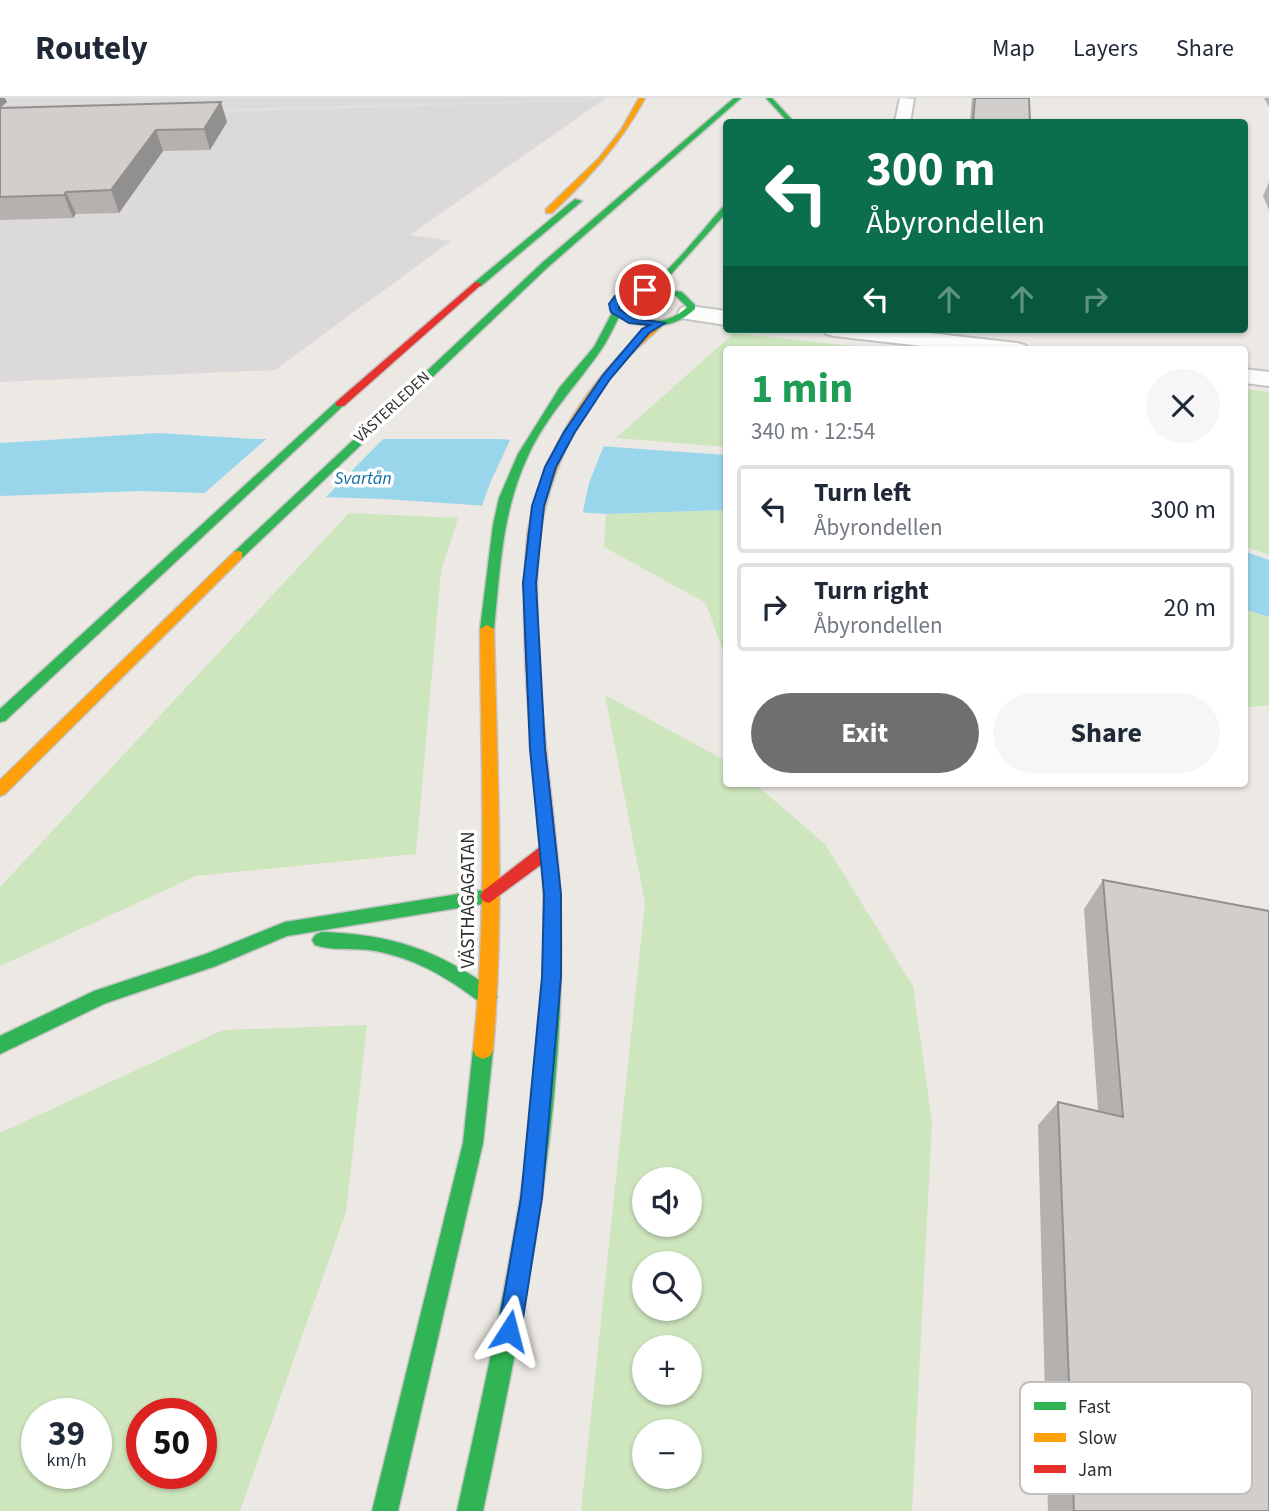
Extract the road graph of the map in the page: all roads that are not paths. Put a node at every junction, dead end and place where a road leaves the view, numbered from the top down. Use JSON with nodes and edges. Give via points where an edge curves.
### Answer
{"nodes":[{"id":1,"x":642,"y":98,"type":"edge"},
{"id":2,"x":738,"y":98,"type":"edge"},
{"id":3,"x":748,"y":98,"type":"edge"},
{"id":4,"x":907,"y":99,"type":"edge"},
{"id":5,"x":769,"y":109,"type":"edge"},
{"id":6,"x":786,"y":119,"type":"edge"},
{"id":7,"x":904,"y":119,"type":"edge"},
{"id":8,"x":600,"y":184,"type":"dead end"},
{"id":9,"x":723,"y":212,"type":"edge"},
{"id":10,"x":526,"y":243,"type":"junction"},
{"id":11,"x":693,"y":281,"type":"dead end"},
{"id":12,"x":645,"y":290,"type":"junction"},
{"id":13,"x":688,"y":306,"type":"junction"},
{"id":14,"x":617,"y":313,"type":"junction"},
{"id":15,"x":723,"y":316,"type":"edge"},
{"id":16,"x":653,"y":327,"type":"junction"},
{"id":17,"x":870,"y":333,"type":"edge"},
{"id":18,"x":983,"y":346,"type":"edge"},
{"id":19,"x":1248,"y":376,"type":"edge"},
{"id":20,"x":1269,"y":379,"type":"edge"},
{"id":21,"x":0,"y":717,"type":"edge"},
{"id":22,"x":0,"y":790,"type":"edge"},
{"id":23,"x":548,"y":850,"type":"junction"},
{"id":24,"x":489,"y":896,"type":"junction"},
{"id":25,"x":252,"y":943,"type":"junction"},
{"id":26,"x":488,"y":997,"type":"junction"},
{"id":27,"x":0,"y":1045,"type":"edge"},
{"id":28,"x":385,"y":1511,"type":"edge"},
{"id":29,"x":470,"y":1511,"type":"edge"}],
"edges":[{"from":1,"to":10,"type":"main road","via":[[610,152],[524,233]]},
{"from":2,"to":22,"type":"main road","name":"VÄSTERLEDEN","via":[[593,220],[369,428]]},
{"from":3,"to":5,"type":"main road"},
{"from":4,"to":7,"type":"street"},
{"from":5,"to":6,"type":"main road"},
{"from":8,"to":10,"type":"main road","name":"VÄSTERLEDEN"},
{"from":9,"to":12,"type":"main road","via":[[661,280]]},
{"from":10,"to":21,"type":"main road","name":"VÄSTERLEDEN","via":[[228,506]]},
{"from":11,"to":13,"type":"main road"},
{"from":12,"to":13,"type":"main road","via":[[668,291]]},
{"from":12,"to":14,"type":"main road","name":"VÄSTHAGAGATAN","via":[[618,298],[614,304]]},
{"from":13,"to":15,"type":"street"},
{"from":13,"to":16,"type":"main road","via":[[679,319]]},
{"from":14,"to":16,"type":"main road"},
{"from":14,"to":24,"type":"main road","name":"VÄSTHAGAGATAN","via":[[598,348],[536,431],[513,478],[499,525],[487,631]]},
{"from":16,"to":23,"type":"main road","via":[[606,377],[569,432],[550,467],[538,506],[530,583]]},
{"from":17,"to":18,"type":"street"},
{"from":19,"to":20,"type":"street"},
{"from":23,"to":24,"type":"main road"},
{"from":23,"to":29,"type":"main road","via":[[550,1004],[531,1198],[509,1331]]},
{"from":24,"to":25,"type":"main road","via":[[285,929]]},
{"from":24,"to":26,"type":"main road","name":"VÄSTHAGAGATAN"},
{"from":25,"to":26,"type":"main road","via":[[346,939],[383,943],[444,965]]},
{"from":25,"to":27,"type":"main road","via":[[101,997]]},
{"from":26,"to":28,"type":"main road","name":"VÄSTHAGAGATAN","via":[[473,1143]]}]}
